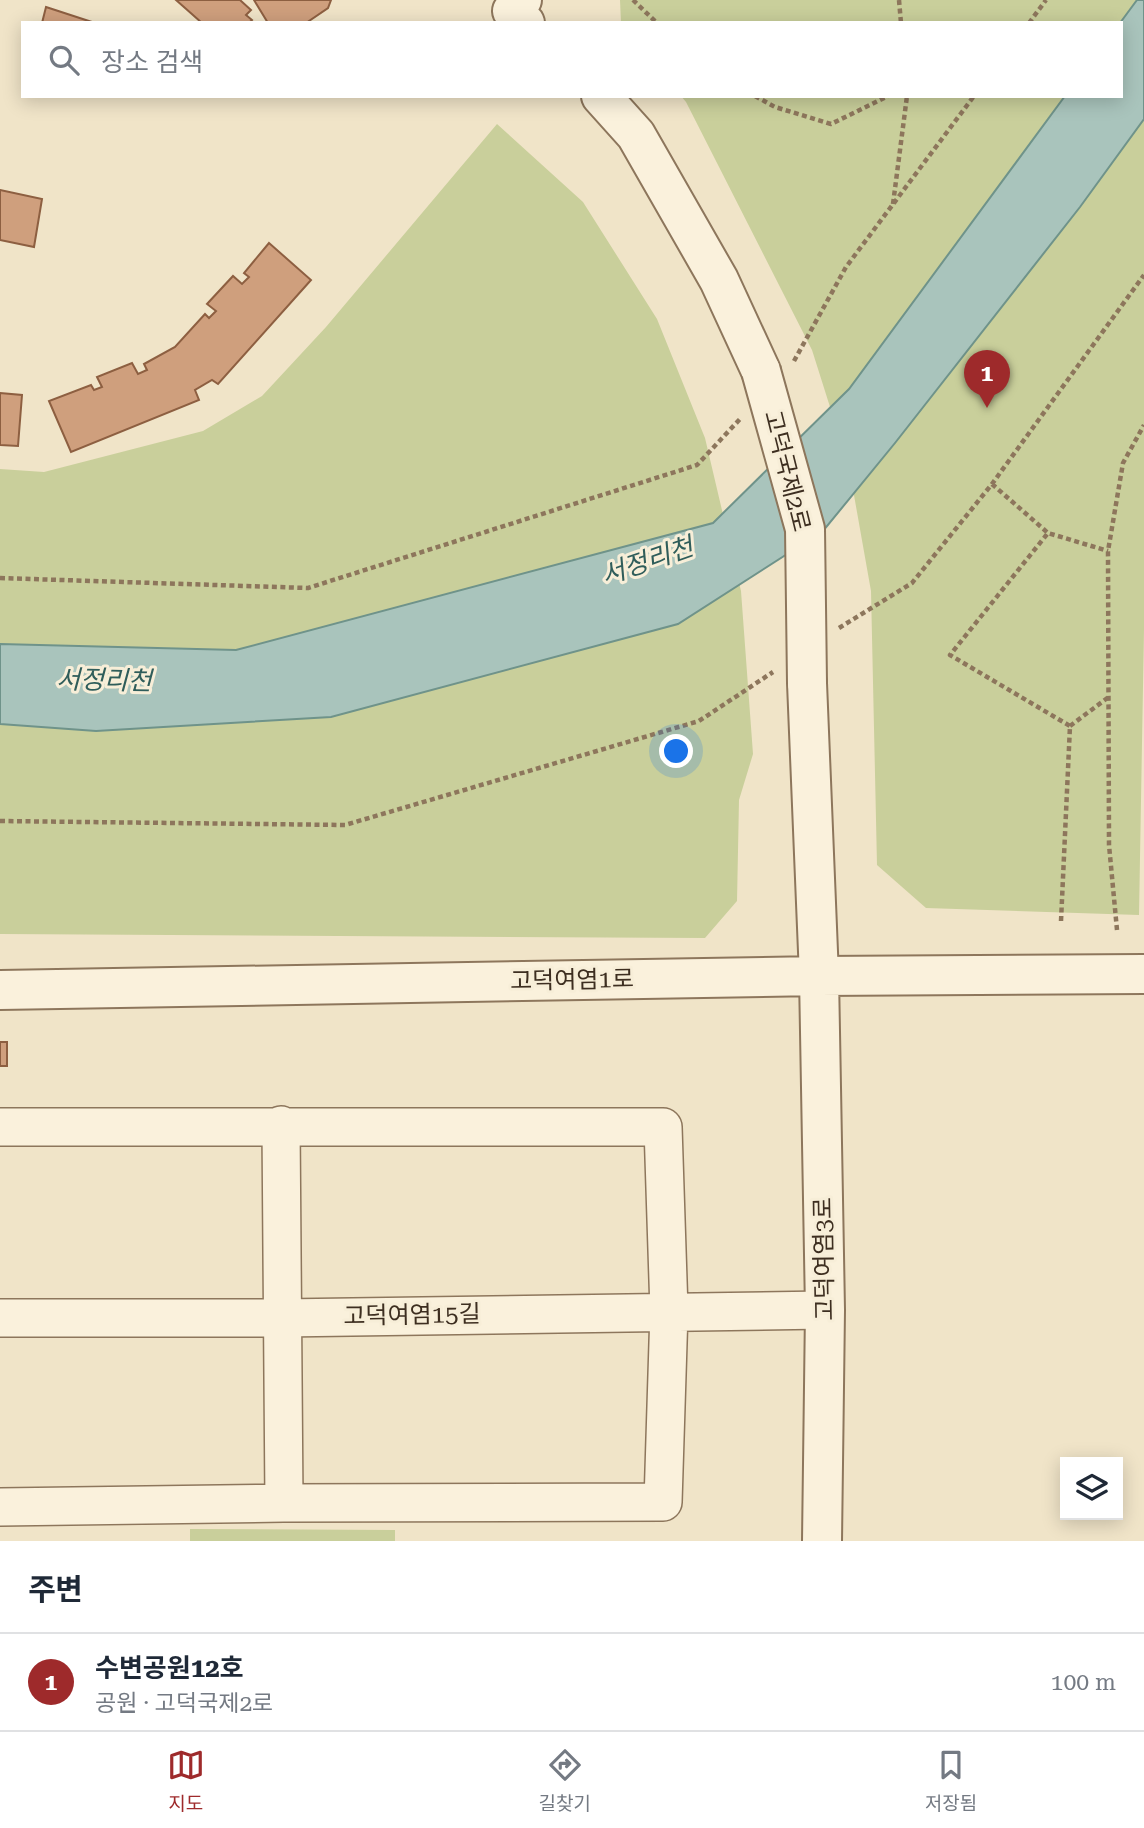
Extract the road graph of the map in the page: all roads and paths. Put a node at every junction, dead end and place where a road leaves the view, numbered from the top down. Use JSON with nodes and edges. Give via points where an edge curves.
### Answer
{"nodes":[{"id":1,"x":633,"y":0,"type":"edge"},
{"id":2,"x":899,"y":0,"type":"edge"},
{"id":3,"x":1046,"y":0,"type":"edge"},
{"id":4,"x":655,"y":21,"type":"edge"},
{"id":5,"x":901,"y":21,"type":"edge"},
{"id":6,"x":1030,"y":21,"type":"edge"},
{"id":7,"x":603,"y":98,"type":"edge"},
{"id":8,"x":759,"y":98,"type":"edge"},
{"id":9,"x":884,"y":98,"type":"edge"},
{"id":10,"x":907,"y":98,"type":"edge"},
{"id":11,"x":973,"y":98,"type":"edge"},
{"id":12,"x":893,"y":205,"type":"junction"},
{"id":13,"x":1144,"y":275,"type":"edge"},
{"id":14,"x":774,"y":370,"type":"junction"},
{"id":15,"x":743,"y":416,"type":"dead end"},
{"id":16,"x":1144,"y":425,"type":"edge"},
{"id":17,"x":992,"y":484,"type":"junction"},
{"id":18,"x":1048,"y":533,"type":"junction"},
{"id":19,"x":1108,"y":551,"type":"junction"},
{"id":20,"x":0,"y":578,"type":"edge"},
{"id":21,"x":836,"y":630,"type":"dead end"},
{"id":22,"x":793,"y":676,"type":"junction"},
{"id":23,"x":1110,"y":696,"type":"junction"},
{"id":24,"x":1070,"y":726,"type":"junction"},
{"id":25,"x":0,"y":821,"type":"edge"},
{"id":26,"x":1061,"y":921,"type":"dead end"},
{"id":27,"x":1117,"y":930,"type":"dead end"},
{"id":28,"x":1144,"y":974,"type":"edge"},
{"id":29,"x":819,"y":976,"type":"junction"},
{"id":30,"x":0,"y":990,"type":"edge"},
{"id":31,"x":281,"y":1125,"type":"junction"},
{"id":32,"x":0,"y":1127,"type":"edge"},
{"id":33,"x":825,"y":1310,"type":"junction"},
{"id":34,"x":669,"y":1311,"type":"junction"},
{"id":35,"x":0,"y":1318,"type":"edge"},
{"id":36,"x":282,"y":1318,"type":"junction"},
{"id":37,"x":284,"y":1503,"type":"junction"},
{"id":38,"x":0,"y":1507,"type":"edge"},
{"id":39,"x":822,"y":1541,"type":"edge"}],
"edges":[{"from":1,"to":4,"type":"path"},
{"from":2,"to":5,"type":"path"},
{"from":3,"to":6,"type":"path"},
{"from":7,"to":14,"type":"street","name":"고덕국제2로","via":[[636,135]]},
{"from":8,"to":9,"type":"path","via":[[831,124]]},
{"from":10,"to":12,"type":"path"},
{"from":11,"to":12,"type":"path"},
{"from":12,"to":14,"type":"path","via":[[846,267],[797,358]]},
{"from":13,"to":17,"type":"path"},
{"from":14,"to":22,"type":"street","name":"고덕국제2로","bridge":true,"via":[[805,528]]},
{"from":15,"to":20,"type":"path","via":[[697,465],[308,588]]},
{"from":16,"to":19,"type":"path","via":[[1124,463]]},
{"from":17,"to":18,"type":"path"},
{"from":17,"to":21,"type":"path","via":[[912,583]]},
{"from":18,"to":19,"type":"path"},
{"from":18,"to":24,"type":"path","via":[[950,655]]},
{"from":19,"to":23,"type":"path"},
{"from":22,"to":25,"type":"path","via":[[699,721],[345,825]]},
{"from":22,"to":29,"type":"street","name":"고덕국제2로"},
{"from":23,"to":24,"type":"path"},
{"from":23,"to":27,"type":"path","via":[[1109,845]]},
{"from":24,"to":26,"type":"path"},
{"from":28,"to":29,"type":"street","name":"고덕여염1로"},
{"from":29,"to":30,"type":"street","name":"고덕여염1로"},
{"from":29,"to":33,"type":"street","name":"고덕여염3로"},
{"from":31,"to":32,"type":"street"},
{"from":31,"to":34,"type":"street","via":[[663,1126]]},
{"from":31,"to":36,"type":"street"},
{"from":33,"to":34,"type":"street","name":"고덕여염15길"},
{"from":33,"to":39,"type":"street","name":"고덕여염3로"},
{"from":34,"to":36,"type":"street","name":"고덕여염15길"},
{"from":34,"to":37,"type":"street","via":[[663,1502]]},
{"from":35,"to":36,"type":"street","name":"고덕여염15길"},
{"from":36,"to":37,"type":"street"},
{"from":37,"to":38,"type":"street"}]}
